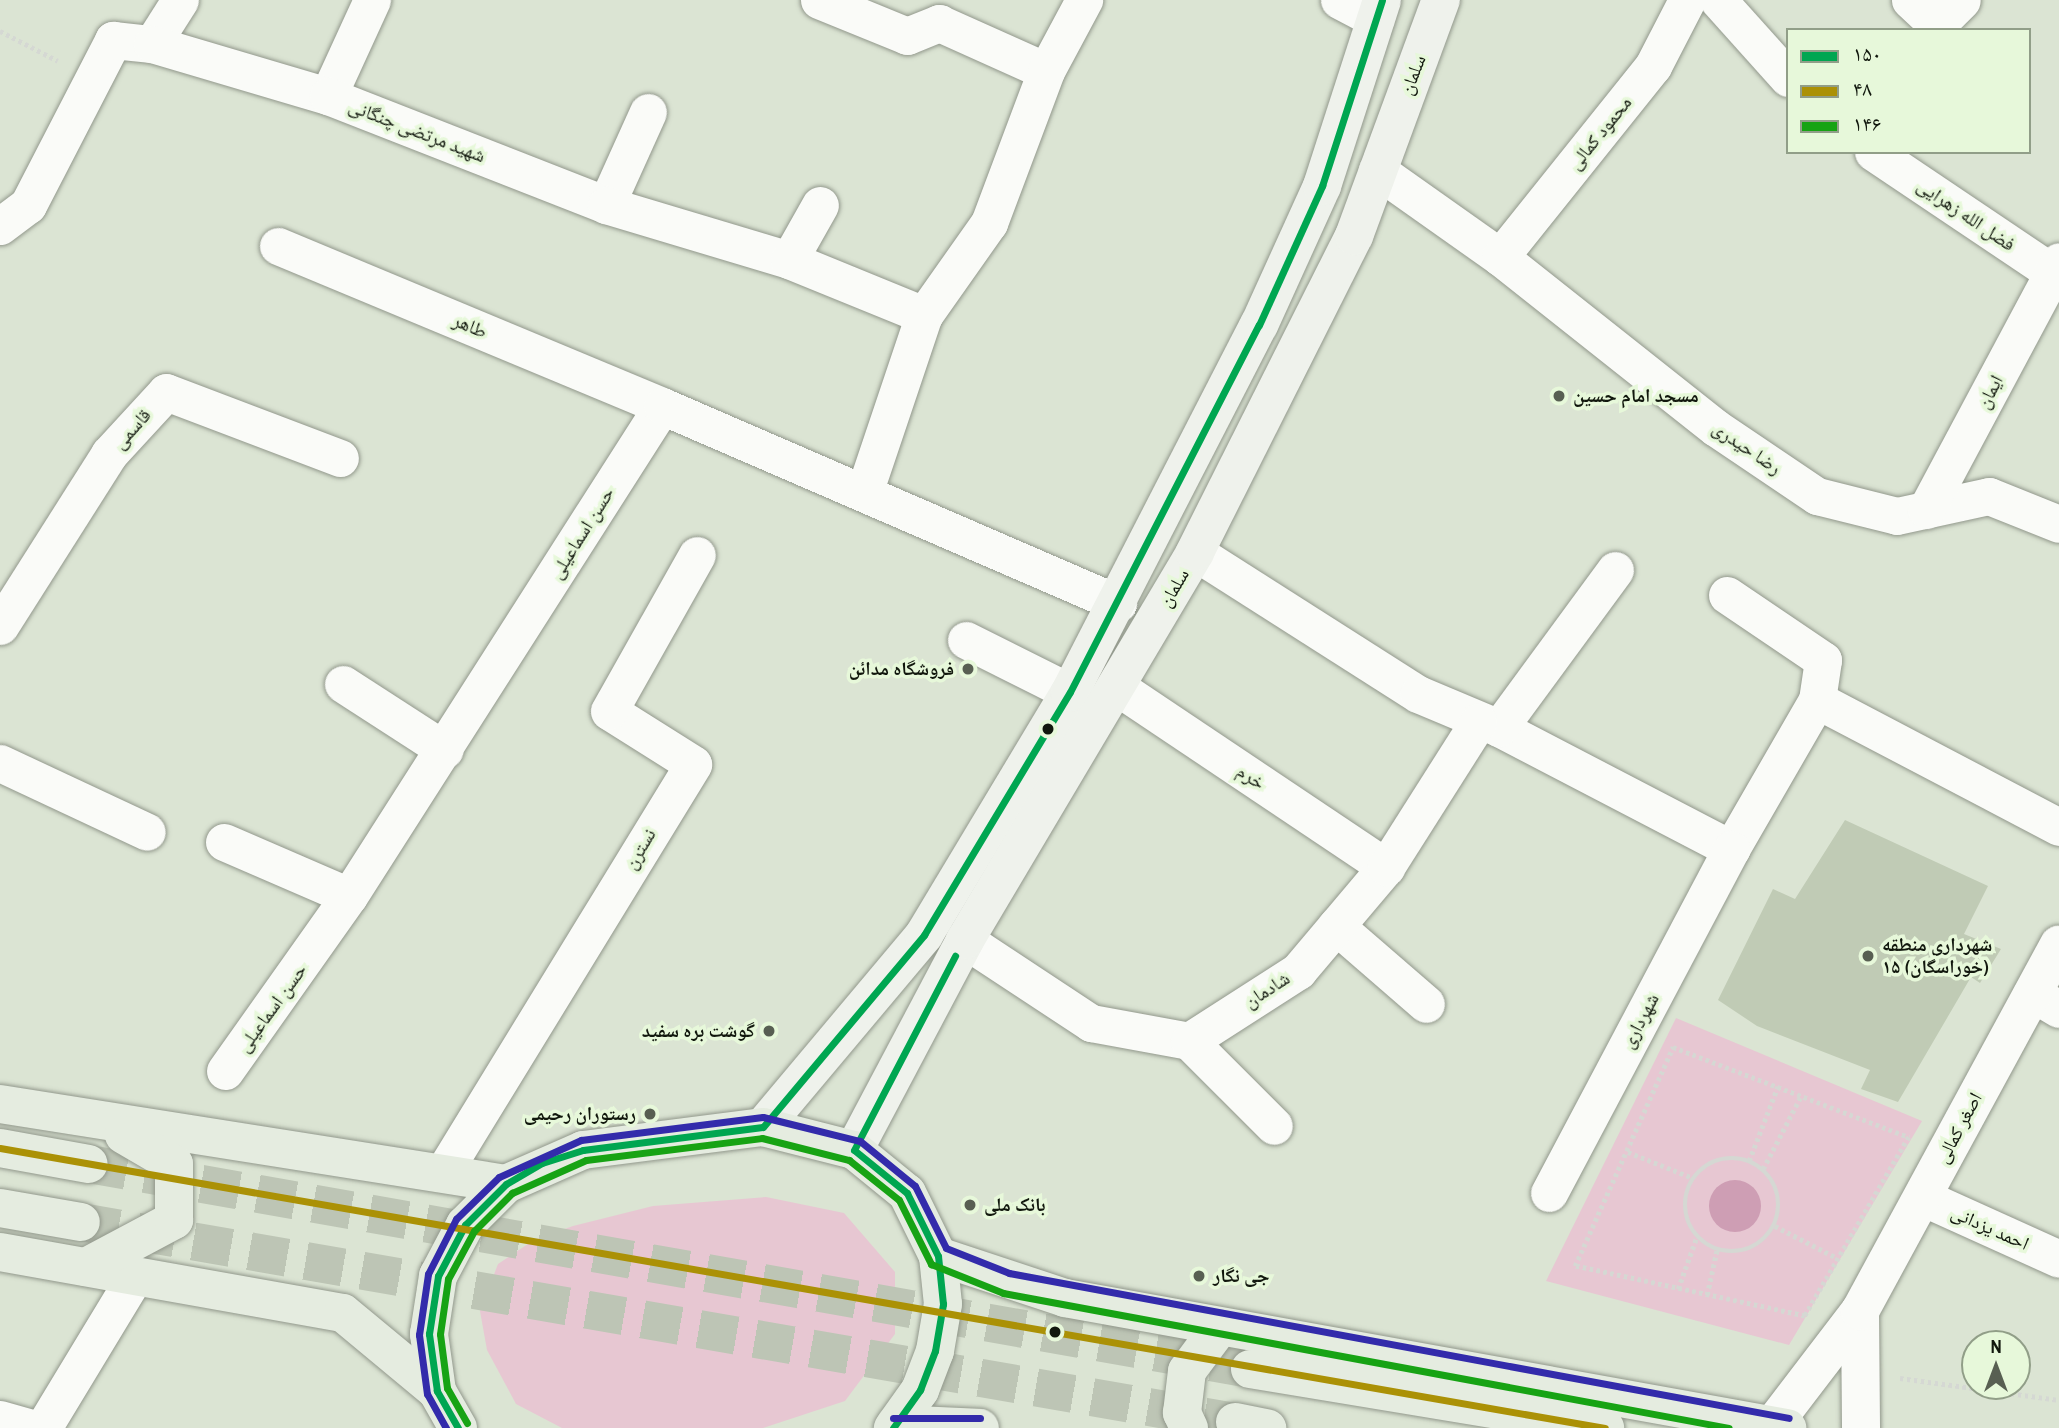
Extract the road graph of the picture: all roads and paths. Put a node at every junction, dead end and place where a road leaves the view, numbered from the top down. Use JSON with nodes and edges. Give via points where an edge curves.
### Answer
{"nodes":[{"id":1,"x":180,"y":0,"type":"edge"},
{"id":2,"x":372,"y":0,"type":"edge"},
{"id":3,"x":819,"y":0,"type":"edge"},
{"id":4,"x":1084,"y":0,"type":"edge"},
{"id":5,"x":1339,"y":0,"type":"edge"},
{"id":6,"x":1441,"y":0,"type":"edge"},
{"id":7,"x":1688,"y":0,"type":"edge"},
{"id":8,"x":1718,"y":0,"type":"edge"},
{"id":9,"x":1910,"y":0,"type":"edge"},
{"id":10,"x":1378,"y":10,"type":"edge"},
{"id":11,"x":1944,"y":18,"type":"edge"},
{"id":12,"x":0,"y":32,"type":"edge"},
{"id":13,"x":152,"y":44,"type":"junction"},
{"id":14,"x":1046,"y":71,"type":"junction"},
{"id":15,"x":1786,"y":76,"type":"edge"},
{"id":16,"x":93,"y":79,"type":"junction"},
{"id":17,"x":328,"y":96,"type":"junction"},
{"id":18,"x":648,"y":112,"type":"dead end"},
{"id":19,"x":1876,"y":154,"type":"edge"},
{"id":20,"x":1377,"y":170,"type":"junction"},
{"id":21,"x":606,"y":205,"type":"junction"},
{"id":22,"x":820,"y":205,"type":"dead end"},
{"id":23,"x":0,"y":226,"type":"edge"},
{"id":24,"x":278,"y":246,"type":"dead end"},
{"id":25,"x":1500,"y":257,"type":"junction"},
{"id":26,"x":789,"y":260,"type":"junction"},
{"id":27,"x":2057,"y":270,"type":"edge"},
{"id":28,"x":924,"y":315,"type":"junction"},
{"id":29,"x":662,"y":406,"type":"junction"},
{"id":30,"x":341,"y":458,"type":"dead end"},
{"id":31,"x":865,"y":490,"type":"junction"},
{"id":32,"x":1926,"y":510,"type":"junction"},
{"id":33,"x":2059,"y":524,"type":"edge"},
{"id":34,"x":1195,"y":552,"type":"junction"},
{"id":35,"x":697,"y":555,"type":"dead end"},
{"id":36,"x":1615,"y":570,"type":"dead end"},
{"id":37,"x":1727,"y":595,"type":"dead end"},
{"id":38,"x":1118,"y":603,"type":"junction"},
{"id":39,"x":0,"y":626,"type":"edge"},
{"id":40,"x":966,"y":640,"type":"dead end"},
{"id":41,"x":343,"y":684,"type":"dead end"},
{"id":42,"x":1117,"y":687,"type":"junction"},
{"id":43,"x":1070,"y":692,"type":"junction"},
{"id":44,"x":1817,"y":700,"type":"junction"},
{"id":45,"x":1488,"y":725,"type":"junction"},
{"id":46,"x":445,"y":750,"type":"junction"},
{"id":47,"x":0,"y":762,"type":"edge"},
{"id":48,"x":2059,"y":827,"type":"edge"},
{"id":49,"x":147,"y":832,"type":"dead end"},
{"id":50,"x":224,"y":842,"type":"dead end"},
{"id":51,"x":1731,"y":849,"type":"junction"},
{"id":52,"x":1385,"y":867,"type":"junction"},
{"id":53,"x":349,"y":896,"type":"junction"},
{"id":54,"x":1336,"y":926,"type":"junction"},
{"id":55,"x":965,"y":940,"type":"junction"},
{"id":56,"x":2059,"y":944,"type":"edge"},
{"id":57,"x":2046,"y":1001,"type":"edge"},
{"id":58,"x":1426,"y":1004,"type":"dead end"},
{"id":59,"x":1189,"y":1041,"type":"junction"},
{"id":60,"x":225,"y":1071,"type":"dead end"},
{"id":61,"x":1778,"y":1086,"type":"junction"},
{"id":62,"x":1801,"y":1096,"type":"junction"},
{"id":63,"x":0,"y":1104,"type":"edge"},
{"id":64,"x":109,"y":1126,"type":"junction"},
{"id":65,"x":1273,"y":1126,"type":"dead end"},
{"id":66,"x":763,"y":1128,"type":"junction"},
{"id":67,"x":0,"y":1148,"type":"edge"},
{"id":68,"x":854,"y":1150,"type":"junction"},
{"id":69,"x":1628,"y":1152,"type":"junction"},
{"id":70,"x":1749,"y":1161,"type":"junction"},
{"id":71,"x":89,"y":1164,"type":"tunnel mouth"},
{"id":72,"x":1763,"y":1169,"type":"junction"},
{"id":73,"x":444,"y":1171,"type":"junction"},
{"id":74,"x":1693,"y":1178,"type":"junction"},
{"id":75,"x":506,"y":1184,"type":"junction"},
{"id":76,"x":1549,"y":1193,"type":"dead end"},
{"id":77,"x":1922,"y":1197,"type":"junction"},
{"id":78,"x":0,"y":1208,"type":"edge"},
{"id":79,"x":81,"y":1222,"type":"tunnel mouth"},
{"id":80,"x":1775,"y":1226,"type":"junction"},
{"id":81,"x":1697,"y":1236,"type":"junction"},
{"id":82,"x":1717,"y":1249,"type":"junction"},
{"id":83,"x":0,"y":1252,"type":"edge"},
{"id":84,"x":938,"y":1256,"type":"junction"},
{"id":85,"x":1837,"y":1258,"type":"junction"},
{"id":86,"x":2059,"y":1259,"type":"edge"},
{"id":87,"x":86,"y":1267,"type":"junction"},
{"id":88,"x":135,"y":1276,"type":"junction"},
{"id":89,"x":1678,"y":1289,"type":"junction"},
{"id":90,"x":1707,"y":1295,"type":"junction"},
{"id":91,"x":1860,"y":1311,"type":"junction"},
{"id":92,"x":1219,"y":1328,"type":"junction"},
{"id":93,"x":1250,"y":1370,"type":"tunnel mouth"},
{"id":94,"x":1862,"y":1372,"type":"junction"},
{"id":95,"x":437,"y":1391,"type":"junction"},
{"id":96,"x":2059,"y":1400,"type":"edge"},
{"id":97,"x":0,"y":1419,"type":"edge"},
{"id":98,"x":895,"y":1426,"type":"edge"},
{"id":99,"x":1779,"y":1427,"type":"edge"},
{"id":100,"x":32,"y":1428,"type":"edge"},
{"id":101,"x":43,"y":1428,"type":"edge"},
{"id":102,"x":457,"y":1428,"type":"edge"},
{"id":103,"x":980,"y":1428,"type":"edge"},
{"id":104,"x":1189,"y":1428,"type":"edge"},
{"id":105,"x":1605,"y":1428,"type":"edge"},
{"id":106,"x":1861,"y":1428,"type":"edge"}],
"edges":[{"from":1,"to":13,"type":"street"},
{"from":2,"to":17,"type":"street"},
{"from":3,"to":14,"type":"street","via":[[907,36],[939,23]]},
{"from":4,"to":14,"type":"street"},
{"from":5,"to":10,"type":"street"},
{"from":6,"to":20,"type":"main road","name":"سلمان"},
{"from":7,"to":25,"type":"street","name":"محمود کمالی","via":[[1653,66]]},
{"from":8,"to":15,"type":"street"},
{"from":9,"to":11,"type":"street"},
{"from":10,"to":38,"type":"main road","via":[[1322,186]]},
{"from":12,"to":16,"type":"path"},
{"from":13,"to":16,"type":"street","name":"شهید مرتضی چنگانی","via":[[113,40]]},
{"from":13,"to":17,"type":"street","name":"شهید مرتضی چنگانی"},
{"from":14,"to":28,"type":"street","via":[[989,223]]},
{"from":16,"to":23,"type":"street","name":"شهید مرتضی چنگانی","via":[[28,205]]},
{"from":17,"to":21,"type":"street","name":"شهید مرتضی چنگانی"},
{"from":18,"to":21,"type":"street"},
{"from":19,"to":27,"type":"street","name":"فضل الله زهرایی"},
{"from":20,"to":25,"type":"street","name":"رضا حیدری"},
{"from":20,"to":34,"type":"main road","name":"سلمان","via":[[1354,236]]},
{"from":21,"to":26,"type":"street","name":"شهید مرتضی چنگانی"},
{"from":22,"to":26,"type":"street"},
{"from":24,"to":29,"type":"street","name":"طاهر"},
{"from":25,"to":32,"type":"street","name":"رضا حیدری","via":[[1716,428],[1817,496],[1897,516]]},
{"from":26,"to":28,"type":"street","name":"شهید مرتضی چنگانی"},
{"from":27,"to":32,"type":"street","name":"ایمان"},
{"from":28,"to":31,"type":"street"},
{"from":29,"to":31,"type":"street"},
{"from":29,"to":46,"type":"street","name":"حسن اسماعیلی"},
{"from":30,"to":39,"type":"street","name":"قاسمی","via":[[166,392],[109,454]]},
{"from":31,"to":38,"type":"street"},
{"from":32,"to":33,"type":"street","name":"رضا حیدری","via":[[1989,496]]},
{"from":34,"to":42,"type":"main road","name":"سلمان"},
{"from":34,"to":45,"type":"street","via":[[1418,694]]},
{"from":35,"to":73,"type":"street","name":"نسترن","via":[[609,711],[692,764]]},
{"from":36,"to":45,"type":"street","name":"شادمان"},
{"from":37,"to":44,"type":"street","via":[[1823,660]]},
{"from":38,"to":43,"type":"main road"},
{"from":40,"to":43,"type":"street"},
{"from":41,"to":46,"type":"street"},
{"from":42,"to":52,"type":"street","name":"خرم"},
{"from":42,"to":55,"type":"main road","name":"سلمان"},
{"from":43,"to":66,"type":"main road","via":[[924,935]]},
{"from":44,"to":48,"type":"street"},
{"from":44,"to":51,"type":"street","name":"شهرداری"},
{"from":45,"to":51,"type":"street"},
{"from":45,"to":52,"type":"street","name":"شادمان"},
{"from":46,"to":53,"type":"street","name":"حسن اسماعیلی"},
{"from":47,"to":49,"type":"street"},
{"from":50,"to":53,"type":"street"},
{"from":51,"to":76,"type":"street","name":"شهرداری"},
{"from":52,"to":54,"type":"street","name":"شادمان"},
{"from":53,"to":60,"type":"street","name":"حسن اسماعیلی"},
{"from":54,"to":58,"type":"street"},
{"from":54,"to":59,"type":"street","name":"شادمان","via":[[1298,971]]},
{"from":55,"to":59,"type":"street","via":[[1091,1023]]},
{"from":55,"to":68,"type":"main road","name":"سلمان"},
{"from":56,"to":57,"type":"street","name":"اصغر کمالی"},
{"from":57,"to":77,"type":"street","name":"اصغر کمالی"},
{"from":59,"to":65,"type":"street"},
{"from":61,"to":62,"type":"path"},
{"from":61,"to":69,"type":"path","via":[[1673,1047]]},
{"from":61,"to":70,"type":"path"},
{"from":62,"to":72,"type":"path"},
{"from":62,"to":85,"type":"path","via":[[1909,1137]]},
{"from":63,"to":64,"type":"main road"},
{"from":64,"to":73,"type":"main road"},
{"from":64,"to":87,"type":"main road","via":[[174,1164],[174,1220]]},
{"from":66,"to":68,"type":"main road"},
{"from":66,"to":75,"type":"main road","via":[[583,1150]]},
{"from":67,"to":71,"type":"main road"},
{"from":68,"to":84,"type":"main road","via":[[907,1193]]},
{"from":69,"to":74,"type":"path"},
{"from":69,"to":89,"type":"path","via":[[1575,1266]]},
{"from":70,"to":72,"type":"path"},
{"from":70,"to":74,"type":"path","via":[[1718,1160]]},
{"from":72,"to":80,"type":"path","via":[[1779,1195]]},
{"from":73,"to":75,"type":"main road"},
{"from":74,"to":81,"type":"path","via":[[1685,1208]]},
{"from":75,"to":95,"type":"main road","via":[[465,1225],[438,1276],[429,1334]]},
{"from":77,"to":86,"type":"street","name":"احمد یزدانی"},
{"from":77,"to":91,"type":"street","name":"اصغر کمالی"},
{"from":78,"to":79,"type":"main road"},
{"from":80,"to":82,"type":"path","via":[[1754,1248]]},
{"from":80,"to":85,"type":"path"},
{"from":81,"to":82,"type":"path"},
{"from":81,"to":89,"type":"path"},
{"from":82,"to":90,"type":"path"},
{"from":83,"to":87,"type":"main road"},
{"from":84,"to":92,"type":"main road","via":[[1006,1283]]},
{"from":84,"to":98,"type":"main road","via":[[943,1304],[935,1351],[920,1390]]},
{"from":85,"to":90,"type":"path","via":[[1805,1316]]},
{"from":87,"to":88,"type":"main road"},
{"from":88,"to":95,"type":"main road","via":[[343,1313]]},
{"from":88,"to":101,"type":"street"},
{"from":89,"to":90,"type":"path"},
{"from":91,"to":94,"type":"street"},
{"from":91,"to":99,"type":"street","name":"اصغر کمالی"},
{"from":92,"to":99,"type":"main road"},
{"from":92,"to":104,"type":"main road","via":[[1187,1371],[1182,1413]]},
{"from":93,"to":105,"type":"main road"},
{"from":94,"to":96,"type":"path"},
{"from":94,"to":106,"type":"street"},
{"from":95,"to":102,"type":"main road"},
{"from":97,"to":100,"type":"street"},
{"from":98,"to":103,"type":"main road"}]}
